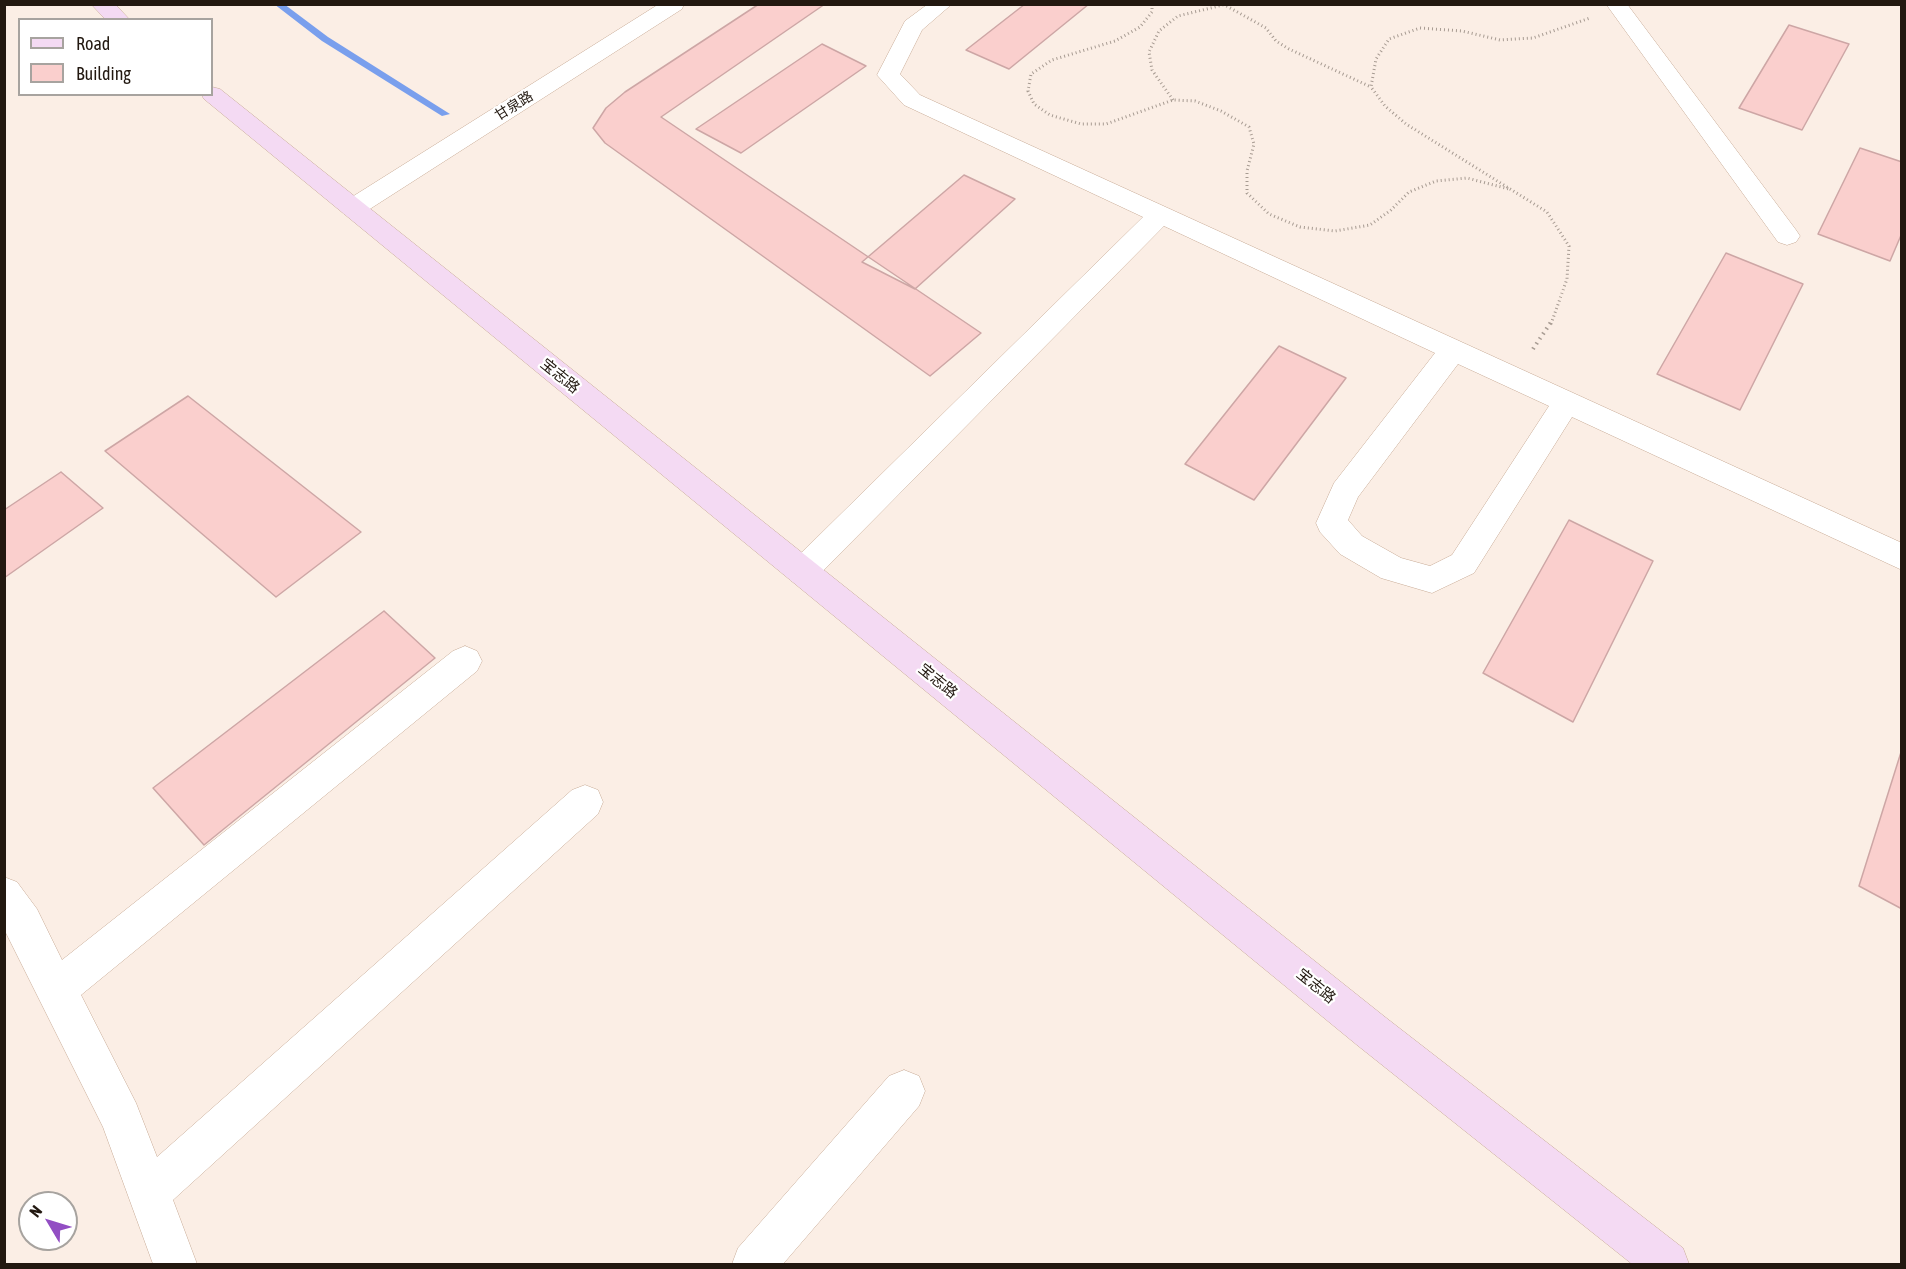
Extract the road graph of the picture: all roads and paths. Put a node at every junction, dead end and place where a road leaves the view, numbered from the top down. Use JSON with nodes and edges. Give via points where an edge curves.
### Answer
{"nodes":[{"id":1,"x":101,"y":4,"type":"edge"},
{"id":2,"x":674,"y":4,"type":"edge"},
{"id":3,"x":942,"y":4,"type":"edge"},
{"id":4,"x":1152,"y":4,"type":"edge"},
{"id":5,"x":1223,"y":5,"type":"edge"},
{"id":6,"x":1617,"y":6,"type":"edge"},
{"id":7,"x":118,"y":18,"type":"edge"},
{"id":8,"x":1371,"y":87,"type":"junction"},
{"id":9,"x":213,"y":95,"type":"edge"},
{"id":10,"x":1173,"y":100,"type":"junction"},
{"id":11,"x":1509,"y":189,"type":"junction"},
{"id":12,"x":353,"y":208,"type":"junction"},
{"id":13,"x":1160,"y":215,"type":"junction"},
{"id":14,"x":1787,"y":236,"type":"dead end"},
{"id":15,"x":1452,"y":351,"type":"junction"},
{"id":16,"x":1511,"y":379,"type":"junction"},
{"id":17,"x":1565,"y":404,"type":"junction"},
{"id":18,"x":1902,"y":557,"type":"edge"},
{"id":19,"x":802,"y":572,"type":"junction"},
{"id":20,"x":465,"y":661,"type":"dead end"},
{"id":21,"x":585,"y":802,"type":"dead end"},
{"id":22,"x":11,"y":918,"type":"edge"},
{"id":23,"x":57,"y":989,"type":"junction"},
{"id":24,"x":904,"y":1091,"type":"dead end"},
{"id":25,"x":149,"y":1193,"type":"junction"},
{"id":26,"x":175,"y":1264,"type":"edge"},
{"id":27,"x":754,"y":1264,"type":"edge"},
{"id":28,"x":1667,"y":1264,"type":"edge"}],
"edges":[{"from":1,"to":7,"type":"street"},
{"from":2,"to":12,"type":"street","name":"甘泉路"},
{"from":3,"to":13,"type":"street","via":[[913,26],[888,75],[912,100]]},
{"from":4,"to":10,"type":"path","via":[[1152,12],[1140,27],[1115,41],[1052,60],[1031,74],[1028,91],[1034,104],[1050,115],[1081,124],[1106,124]]},
{"from":5,"to":8,"type":"path","via":[[1266,28],[1289,49]]},
{"from":5,"to":10,"type":"path","via":[[1178,16],[1159,31],[1149,51],[1152,70]]},
{"from":6,"to":8,"type":"path","via":[[1533,38],[1500,40],[1420,28],[1389,39],[1376,59]]},
{"from":6,"to":14,"type":"street"},
{"from":8,"to":11,"type":"path","via":[[1385,106],[1407,124]]},
{"from":9,"to":12,"type":"street","name":"宝志路"},
{"from":10,"to":11,"type":"path","via":[[1195,101],[1249,127],[1254,144],[1246,171],[1247,193],[1269,214],[1300,227],[1335,231],[1370,225],[1409,192],[1436,181],[1467,178]]},
{"from":11,"to":16,"type":"path","via":[[1547,212],[1569,246],[1567,279],[1551,323]]},
{"from":12,"to":19,"type":"street","name":"宝志路"},
{"from":13,"to":15,"type":"street"},
{"from":13,"to":19,"type":"street"},
{"from":15,"to":16,"type":"street"},
{"from":15,"to":17,"type":"street","via":[[1346,491],[1331,523],[1350,545],[1392,569],[1432,580],[1462,564]]},
{"from":16,"to":17,"type":"street"},
{"from":17,"to":18,"type":"street"},
{"from":19,"to":28,"type":"street","name":"宝志路","via":[[1362,1024]]},
{"from":20,"to":23,"type":"street"},
{"from":21,"to":25,"type":"street"},
{"from":22,"to":23,"type":"street"},
{"from":23,"to":25,"type":"street","via":[[121,1118]]},
{"from":24,"to":27,"type":"street"},
{"from":25,"to":26,"type":"street"}]}
